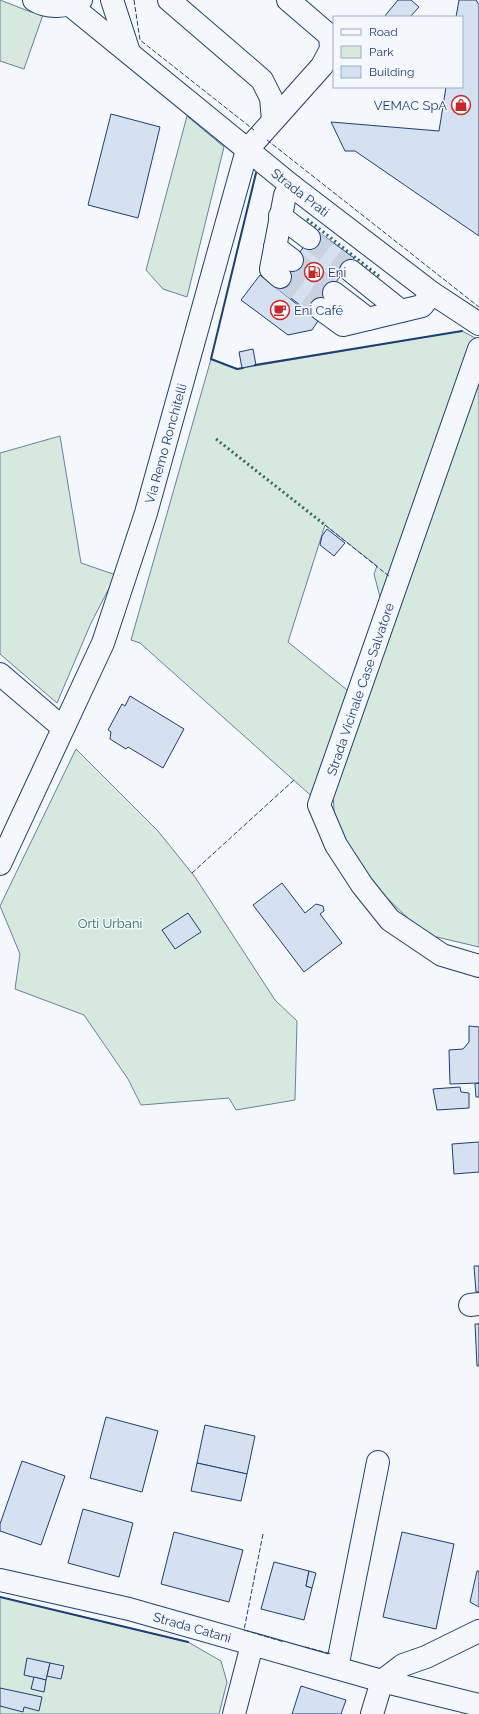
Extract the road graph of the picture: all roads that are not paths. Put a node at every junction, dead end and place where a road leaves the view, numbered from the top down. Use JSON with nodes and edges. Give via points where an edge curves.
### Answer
{"nodes":[{"id":1,"x":34,"y":0,"type":"edge"},
{"id":2,"x":112,"y":0,"type":"edge"},
{"id":3,"x":169,"y":0,"type":"edge"},
{"id":4,"x":288,"y":0,"type":"edge"},
{"id":5,"x":75,"y":2,"type":"edge"},
{"id":6,"x":129,"y":52,"type":"junction"},
{"id":7,"x":273,"y":120,"type":"junction"},
{"id":8,"x":247,"y":150,"type":"junction"},
{"id":9,"x":292,"y":186,"type":"junction"},
{"id":10,"x":280,"y":216,"type":"junction"},
{"id":11,"x":309,"y":238,"type":"tunnel mouth"},
{"id":12,"x":281,"y":269,"type":"tunnel mouth"},
{"id":13,"x":351,"y":271,"type":"tunnel mouth"},
{"id":14,"x":432,"y":293,"type":"junction"},
{"id":15,"x":401,"y":311,"type":"junction"},
{"id":16,"x":368,"y":319,"type":"junction"},
{"id":17,"x":479,"y":324,"type":"edge"},
{"id":18,"x":479,"y":349,"type":"edge"},
{"id":19,"x":0,"y":674,"type":"edge"},
{"id":20,"x":63,"y":728,"type":"junction"},
{"id":21,"x":0,"y":864,"type":"edge"},
{"id":22,"x":479,"y":966,"type":"edge"},
{"id":23,"x":378,"y":1462,"type":"dead end"},
{"id":24,"x":0,"y":1580,"type":"edge"},
{"id":25,"x":479,"y":1631,"type":"edge"},
{"id":26,"x":252,"y":1645,"type":"junction"},
{"id":27,"x":337,"y":1668,"type":"junction"},
{"id":28,"x":382,"y":1681,"type":"junction"},
{"id":29,"x":479,"y":1705,"type":"edge"},
{"id":30,"x":234,"y":1714,"type":"edge"},
{"id":31,"x":372,"y":1714,"type":"edge"}],
"edges":[{"from":1,"to":5,"type":"street","via":[[54,6]]},
{"from":2,"to":6,"type":"street"},
{"from":3,"to":7,"type":"street","via":[[262,80],[271,98]]},
{"from":4,"to":7,"type":"street","via":[[330,36],[331,49],[322,66]]},
{"from":5,"to":6,"type":"street","name":"Strada Prati"},
{"from":6,"to":8,"type":"street","name":"Strada Prati"},
{"from":7,"to":8,"type":"street"},
{"from":8,"to":9,"type":"street","name":"Strada Prati"},
{"from":8,"to":20,"type":"street","name":"Via Remo Ronchitelli","via":[[146,513],[103,643]]},
{"from":9,"to":10,"type":"street","via":[[285,195]]},
{"from":9,"to":14,"type":"street","name":"Strada Prati"},
{"from":10,"to":11,"type":"street"},
{"from":10,"to":12,"type":"street","via":[[275,247]]},
{"from":13,"to":15,"type":"street"},
{"from":14,"to":15,"type":"street","via":[[422,306]]},
{"from":14,"to":17,"type":"street","name":"Strada Prati"},
{"from":15,"to":16,"type":"street"},
{"from":16,"to":16,"type":"street","via":[[328,300],[342,325]]},
{"from":18,"to":22,"type":"street","name":"Strada Vicinale Case Salvatore","via":[[319,805],[336,845],[362,886],[390,920],[442,955]]},
{"from":19,"to":20,"type":"street"},
{"from":20,"to":21,"type":"street","name":"Via Remo Ronchitelli"},
{"from":23,"to":27,"type":"street"},
{"from":24,"to":26,"type":"street","name":"Strada Catani","via":[[129,1609]]},
{"from":25,"to":28,"type":"street","via":[[426,1657],[403,1665]]},
{"from":26,"to":27,"type":"street","name":"Strada Catani"},
{"from":26,"to":30,"type":"street"},
{"from":27,"to":28,"type":"street","name":"Strada Catani"},
{"from":28,"to":29,"type":"street","name":"Strada Catani"},
{"from":28,"to":31,"type":"street"}]}
